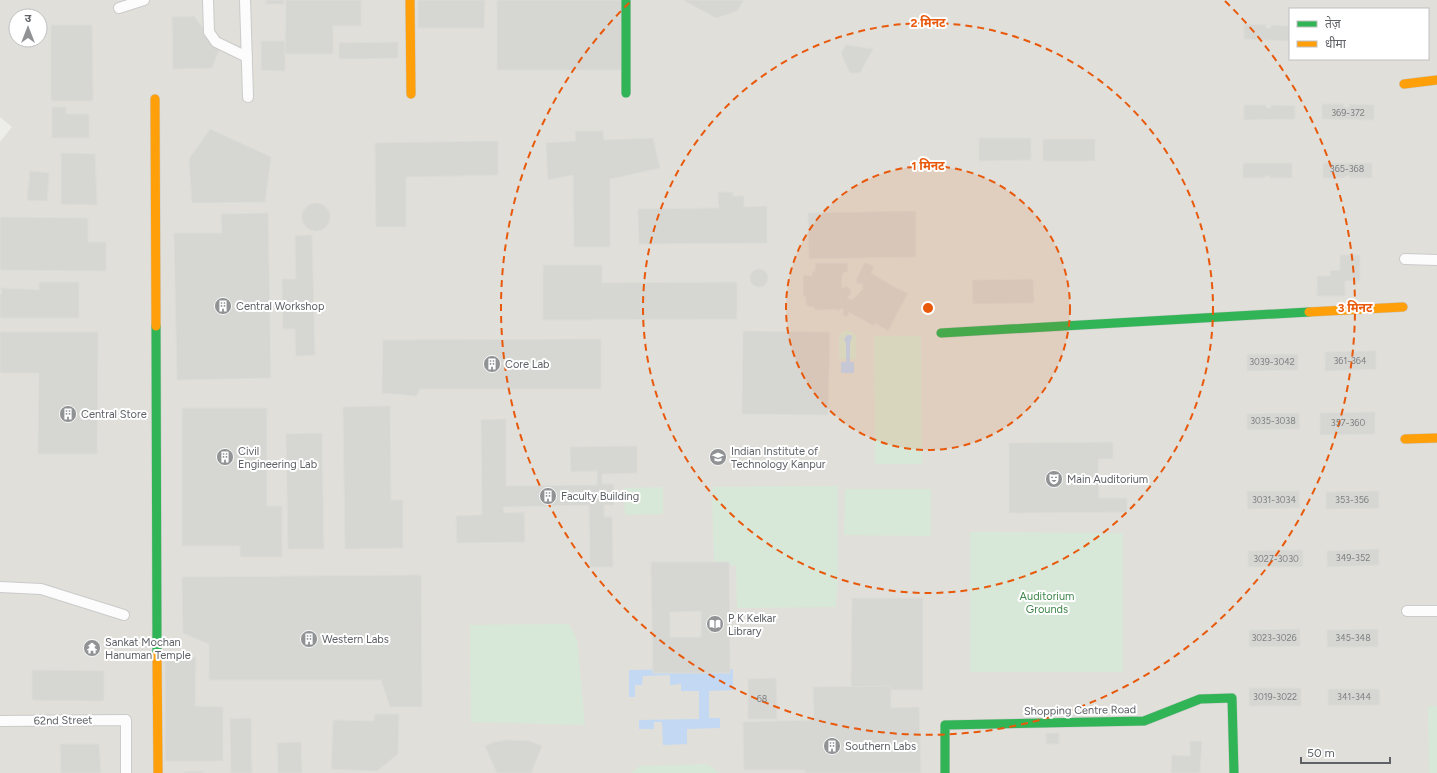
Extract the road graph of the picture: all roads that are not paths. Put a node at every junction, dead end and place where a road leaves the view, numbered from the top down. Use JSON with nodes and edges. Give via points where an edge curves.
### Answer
{"nodes":[{"id":1,"x":144,"y":0,"type":"edge"},
{"id":2,"x":208,"y":0,"type":"edge"},
{"id":3,"x":245,"y":0,"type":"edge"},
{"id":4,"x":410,"y":0,"type":"edge"},
{"id":5,"x":626,"y":0,"type":"edge"},
{"id":6,"x":119,"y":8,"type":"dead end"},
{"id":7,"x":247,"y":57,"type":"junction"},
{"id":8,"x":1437,"y":80,"type":"edge"},
{"id":9,"x":1404,"y":84,"type":"dead end"},
{"id":10,"x":626,"y":93,"type":"dead end"},
{"id":11,"x":411,"y":94,"type":"dead end"},
{"id":12,"x":248,"y":97,"type":"dead end"},
{"id":13,"x":155,"y":99,"type":"dead end"},
{"id":14,"x":1405,"y":259,"type":"dead end"},
{"id":15,"x":1437,"y":260,"type":"edge"},
{"id":16,"x":1403,"y":307,"type":"dead end"},
{"id":17,"x":941,"y":333,"type":"dead end"},
{"id":18,"x":1437,"y":438,"type":"edge"},
{"id":19,"x":1405,"y":439,"type":"dead end"},
{"id":20,"x":0,"y":587,"type":"edge"},
{"id":21,"x":1407,"y":611,"type":"dead end"},
{"id":22,"x":1437,"y":611,"type":"edge"},
{"id":23,"x":124,"y":615,"type":"dead end"},
{"id":24,"x":0,"y":721,"type":"edge"},
{"id":25,"x":126,"y":773,"type":"edge"},
{"id":26,"x":158,"y":773,"type":"edge"},
{"id":27,"x":945,"y":773,"type":"edge"},
{"id":28,"x":1234,"y":773,"type":"edge"}],
"edges":[{"from":1,"to":6,"type":"street"},
{"from":2,"to":7,"type":"street","via":[[209,32],[216,42]]},
{"from":3,"to":7,"type":"street"},
{"from":4,"to":11,"type":"street"},
{"from":5,"to":10,"type":"street"},
{"from":7,"to":12,"type":"street"},
{"from":8,"to":9,"type":"street"},
{"from":13,"to":26,"type":"street"},
{"from":14,"to":15,"type":"street"},
{"from":16,"to":17,"type":"street"},
{"from":18,"to":19,"type":"street"},
{"from":20,"to":23,"type":"street","via":[[42,589]]},
{"from":21,"to":22,"type":"street"},
{"from":24,"to":25,"type":"street","name":"62nd Street","via":[[126,720]]},
{"from":27,"to":28,"type":"street","name":"Shopping Centre Road","via":[[945,725],[1144,721],[1200,699],[1232,698]]}]}
